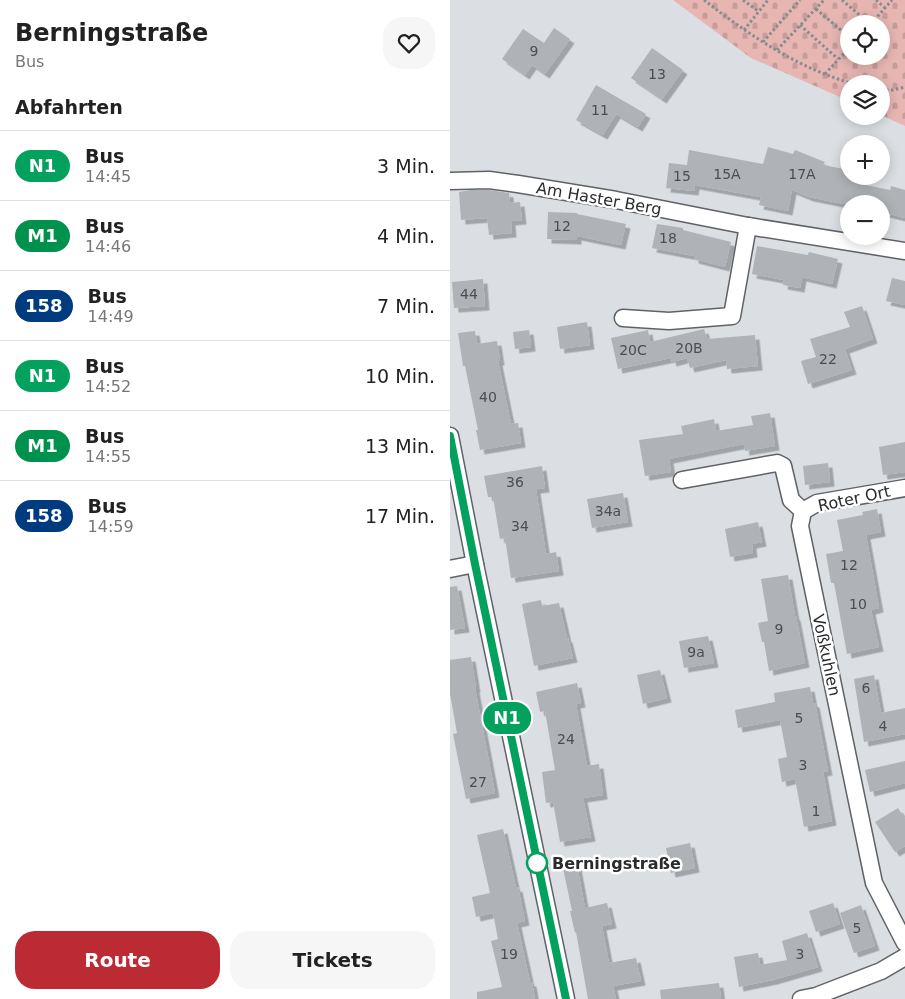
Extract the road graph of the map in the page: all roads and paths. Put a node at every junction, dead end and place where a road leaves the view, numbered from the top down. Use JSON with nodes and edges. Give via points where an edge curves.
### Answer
{"nodes":[{"id":1,"x":704,"y":0,"type":"edge"},
{"id":2,"x":743,"y":0,"type":"edge"},
{"id":3,"x":768,"y":0,"type":"edge"},
{"id":4,"x":800,"y":0,"type":"edge"},
{"id":5,"x":824,"y":0,"type":"edge"},
{"id":6,"x":842,"y":0,"type":"edge"},
{"id":7,"x":876,"y":0,"type":"edge"},
{"id":8,"x":892,"y":0,"type":"edge"},
{"id":9,"x":885,"y":8,"type":"junction"},
{"id":10,"x":816,"y":9,"type":"junction"},
{"id":11,"x":758,"y":12,"type":"junction"},
{"id":12,"x":860,"y":15,"type":"edge"},
{"id":13,"x":878,"y":15,"type":"edge"},
{"id":14,"x":800,"y":25,"type":"junction"},
{"id":15,"x":840,"y":29,"type":"edge"},
{"id":16,"x":744,"y":30,"type":"junction"},
{"id":17,"x":763,"y":42,"type":"junction"},
{"id":18,"x":777,"y":50,"type":"junction"},
{"id":19,"x":838,"y":59,"type":"joint"},
{"id":20,"x":825,"y":74,"type":"junction"},
{"id":21,"x":840,"y":79,"type":"edge"},
{"id":22,"x":905,"y":87,"type":"edge"},
{"id":23,"x":890,"y":90,"type":"edge"},
{"id":24,"x":450,"y":181,"type":"edge"},
{"id":25,"x":748,"y":226,"type":"junction"},
{"id":26,"x":905,"y":251,"type":"edge"},
{"id":27,"x":623,"y":318,"type":"dead end"},
{"id":28,"x":450,"y":436,"type":"edge"},
{"id":29,"x":682,"y":480,"type":"dead end"},
{"id":30,"x":905,"y":488,"type":"edge"},
{"id":31,"x":803,"y":511,"type":"junction"},
{"id":32,"x":475,"y":564,"type":"junction"},
{"id":33,"x":450,"y":569,"type":"edge"},
{"id":34,"x":905,"y":943,"type":"edge"},
{"id":35,"x":905,"y":957,"type":"edge"},
{"id":36,"x":566,"y":999,"type":"edge"},
{"id":37,"x":801,"y":999,"type":"edge"}],
"edges":[{"from":1,"to":16,"type":"path"},
{"from":2,"to":11,"type":"path"},
{"from":3,"to":11,"type":"path"},
{"from":4,"to":17,"type":"path"},
{"from":5,"to":10,"type":"path"},
{"from":6,"to":12,"type":"path"},
{"from":7,"to":9,"type":"path"},
{"from":8,"to":9,"type":"path"},
{"from":9,"to":13,"type":"path"},
{"from":10,"to":14,"type":"path"},
{"from":10,"to":15,"type":"path"},
{"from":11,"to":16,"type":"path"},
{"from":14,"to":18,"type":"path"},
{"from":14,"to":19,"type":"path"},
{"from":16,"to":17,"type":"path"},
{"from":17,"to":18,"type":"path"},
{"from":18,"to":20,"type":"path"},
{"from":19,"to":20,"type":"path"},
{"from":20,"to":21,"type":"path"},
{"from":22,"to":23,"type":"path"},
{"from":24,"to":25,"type":"street","name":"Am Haster Berg","via":[[489,180],[518,184]]},
{"from":25,"to":26,"type":"street","name":"Am Haster Berg"},
{"from":25,"to":27,"type":"street","via":[[732,316],[669,322]]},
{"from":28,"to":32,"type":"street"},
{"from":29,"to":31,"type":"street","via":[[777,463],[783,466],[791,500]]},
{"from":30,"to":31,"type":"street","name":"Roter Ort","via":[[817,503]]},
{"from":31,"to":34,"type":"street","name":"Voßkuhlen","via":[[800,526],[874,883]]},
{"from":32,"to":33,"type":"street"},
{"from":32,"to":36,"type":"street"},
{"from":35,"to":37,"type":"street","via":[[881,971]]}]}
